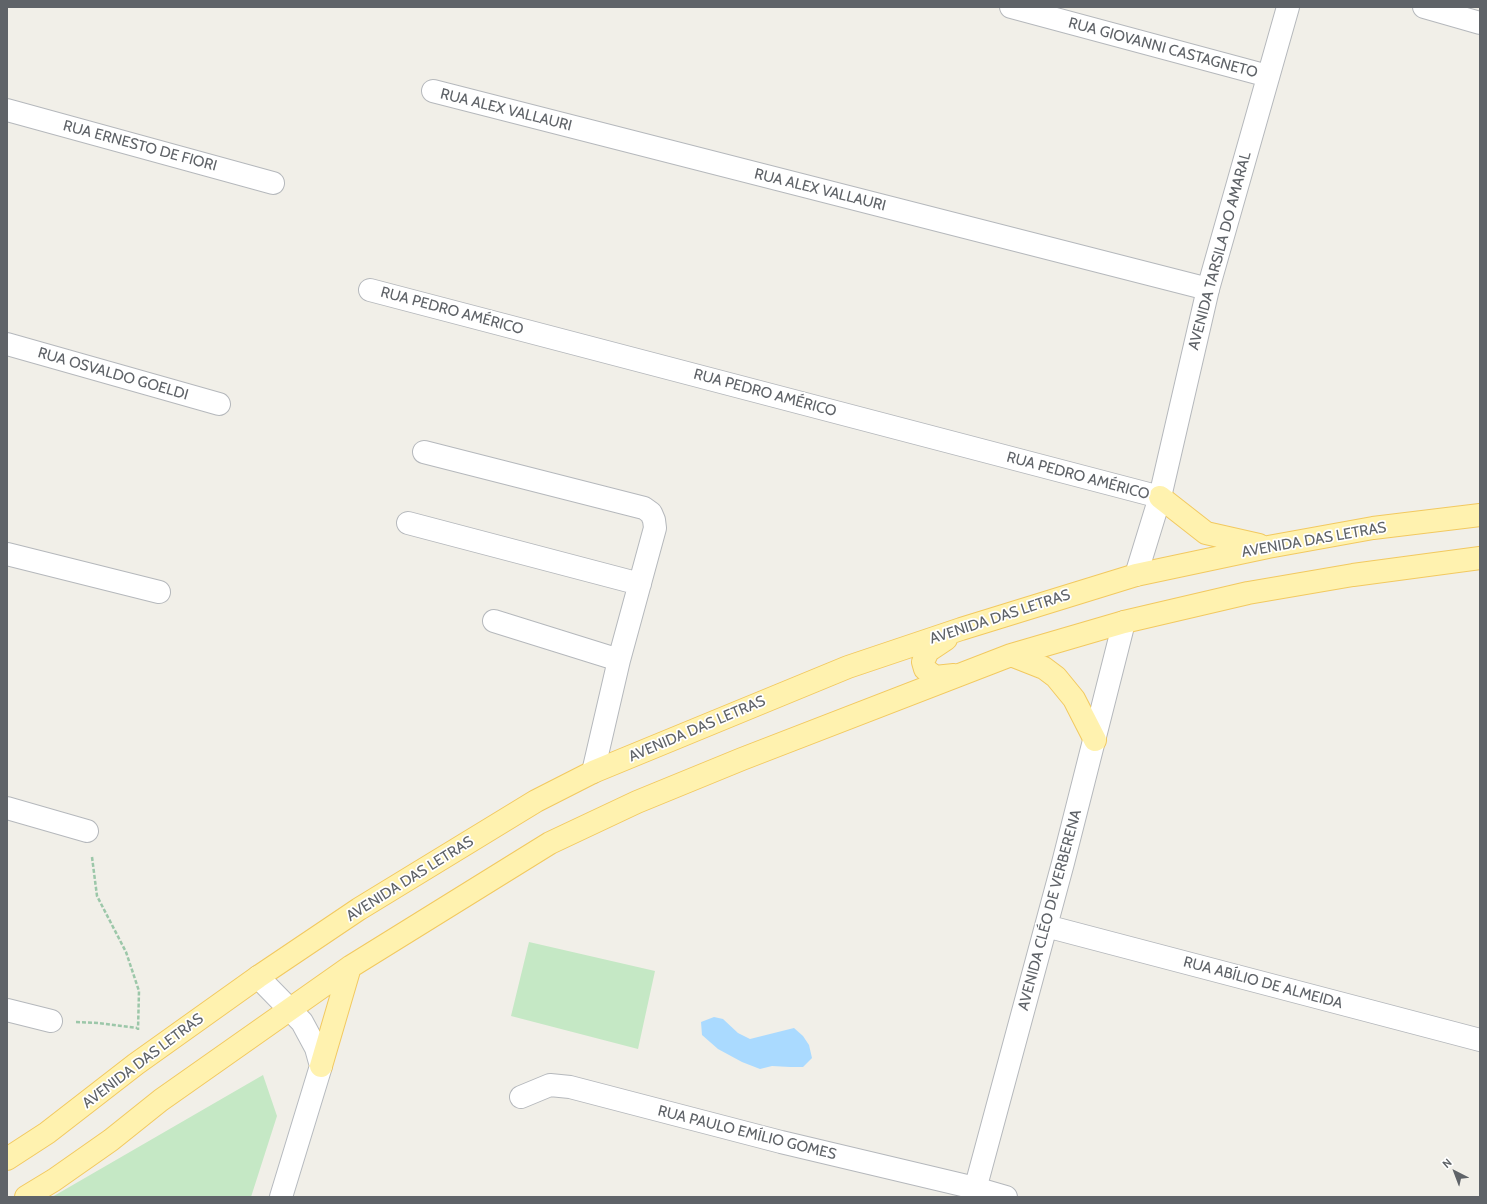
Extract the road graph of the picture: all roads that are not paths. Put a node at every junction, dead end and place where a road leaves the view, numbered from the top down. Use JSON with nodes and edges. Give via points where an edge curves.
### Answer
{"nodes":[{"id":1,"x":1011,"y":7,"type":"edge"},
{"id":2,"x":1288,"y":7,"type":"edge"},
{"id":3,"x":1424,"y":7,"type":"edge"},
{"id":4,"x":1480,"y":23,"type":"edge"},
{"id":5,"x":1268,"y":76,"type":"junction"},
{"id":6,"x":433,"y":91,"type":"dead end"},
{"id":7,"x":7,"y":110,"type":"edge"},
{"id":8,"x":273,"y":183,"type":"dead end"},
{"id":9,"x":1208,"y":288,"type":"junction"},
{"id":10,"x":370,"y":290,"type":"dead end"},
{"id":11,"x":7,"y":344,"type":"edge"},
{"id":12,"x":219,"y":404,"type":"dead end"},
{"id":13,"x":424,"y":452,"type":"dead end"},
{"id":14,"x":1160,"y":497,"type":"junction"},
{"id":15,"x":1480,"y":515,"type":"edge"},
{"id":16,"x":408,"y":523,"type":"dead end"},
{"id":17,"x":1268,"y":547,"type":"junction"},
{"id":18,"x":7,"y":554,"type":"edge"},
{"id":19,"x":1480,"y":558,"type":"edge"},
{"id":20,"x":1136,"y":575,"type":"junction"},
{"id":21,"x":640,"y":584,"type":"junction"},
{"id":22,"x":159,"y":592,"type":"dead end"},
{"id":23,"x":494,"y":620,"type":"dead end"},
{"id":24,"x":1124,"y":622,"type":"junction"},
{"id":25,"x":961,"y":629,"type":"junction"},
{"id":26,"x":1011,"y":655,"type":"junction"},
{"id":27,"x":619,"y":660,"type":"junction"},
{"id":28,"x":969,"y":671,"type":"junction"},
{"id":29,"x":1095,"y":740,"type":"junction"},
{"id":30,"x":593,"y":772,"type":"junction"},
{"id":31,"x":7,"y":808,"type":"edge"},
{"id":32,"x":87,"y":831,"type":"road end"},
{"id":33,"x":1046,"y":926,"type":"junction"},
{"id":34,"x":350,"y":967,"type":"junction"},
{"id":35,"x":258,"y":977,"type":"junction"},
{"id":36,"x":7,"y":1010,"type":"edge"},
{"id":37,"x":291,"y":1010,"type":"junction"},
{"id":38,"x":51,"y":1021,"type":"road end"},
{"id":39,"x":1480,"y":1040,"type":"edge"},
{"id":40,"x":321,"y":1066,"type":"junction"},
{"id":41,"x":521,"y":1097,"type":"dead end"},
{"id":42,"x":7,"y":1159,"type":"edge"},
{"id":43,"x":974,"y":1193,"type":"edge"},
{"id":44,"x":26,"y":1197,"type":"edge"},
{"id":45,"x":281,"y":1197,"type":"edge"},
{"id":46,"x":1006,"y":1197,"type":"edge"}],
"edges":[{"from":1,"to":5,"type":"street","name":"RUA GIOVANNI CASTAGNETO"},
{"from":2,"to":5,"type":"street","name":"AVENIDA TARSILA DO AMARAL"},
{"from":3,"to":4,"type":"street"},
{"from":5,"to":9,"type":"street","name":"AVENIDA TARSILA DO AMARAL"},
{"from":6,"to":9,"type":"street","name":"RUA ALEX VALLAURI"},
{"from":7,"to":8,"type":"street","name":"RUA ERNESTO DE FIORI"},
{"from":9,"to":14,"type":"street","name":"AVENIDA TARSILA DO AMARAL"},
{"from":10,"to":14,"type":"street","name":"RUA PEDRO AMÉRICO"},
{"from":11,"to":12,"type":"street","name":"RUA OSVALDO GOELDI"},
{"from":13,"to":21,"type":"street","via":[[644,508],[651,513],[656,528]]},
{"from":14,"to":17,"type":"main road","via":[[1206,533]]},
{"from":14,"to":20,"type":"street","name":"AVENIDA TARSILA DO AMARAL"},
{"from":15,"to":17,"type":"main road","name":"AVENIDA DAS LETRAS","via":[[1373,528]]},
{"from":16,"to":21,"type":"street"},
{"from":17,"to":20,"type":"main road","name":"AVENIDA DAS LETRAS"},
{"from":18,"to":22,"type":"street"},
{"from":19,"to":24,"type":"main road","via":[[1352,575],[1248,594]]},
{"from":20,"to":25,"type":"main road","name":"AVENIDA DAS LETRAS"},
{"from":21,"to":27,"type":"street"},
{"from":23,"to":27,"type":"street"},
{"from":24,"to":26,"type":"main road"},
{"from":24,"to":29,"type":"street","name":"AVENIDA CLÉO DE VERBERENA"},
{"from":25,"to":28,"type":"main road","via":[[928,651],[923,662],[925,669],[935,677]]},
{"from":25,"to":30,"type":"main road","name":"AVENIDA DAS LETRAS","via":[[848,667]]},
{"from":26,"to":28,"type":"main road"},
{"from":26,"to":29,"type":"main road","via":[[1044,668],[1056,678],[1074,699]]},
{"from":27,"to":30,"type":"street"},
{"from":28,"to":34,"type":"main road","via":[[728,765],[638,802],[550,843]]},
{"from":29,"to":33,"type":"street","name":"AVENIDA CLÉO DE VERBERENA"},
{"from":30,"to":35,"type":"main road","name":"AVENIDA DAS LETRAS","via":[[536,801],[366,905]]},
{"from":31,"to":32,"type":"street"},
{"from":33,"to":39,"type":"street","name":"RUA ABÍLIO DE ALMEIDA"},
{"from":33,"to":43,"type":"street","name":"AVENIDA CLÉO DE VERBERENA"},
{"from":34,"to":37,"type":"main road"},
{"from":34,"to":40,"type":"main road"},
{"from":35,"to":37,"type":"street"},
{"from":35,"to":42,"type":"main road","name":"AVENIDA DAS LETRAS","via":[[136,1064],[47,1134]]},
{"from":36,"to":38,"type":"street"},
{"from":37,"to":40,"type":"street","via":[[308,1032]]},
{"from":37,"to":44,"type":"main road","via":[[162,1100],[54,1180]]},
{"from":40,"to":45,"type":"street"},
{"from":41,"to":43,"type":"street","name":"RUA PAULO EMÍLIO GOMES","via":[[550,1085],[570,1087]]},
{"from":43,"to":46,"type":"street","name":"RUA PAULO EMÍLIO GOMES"}]}
